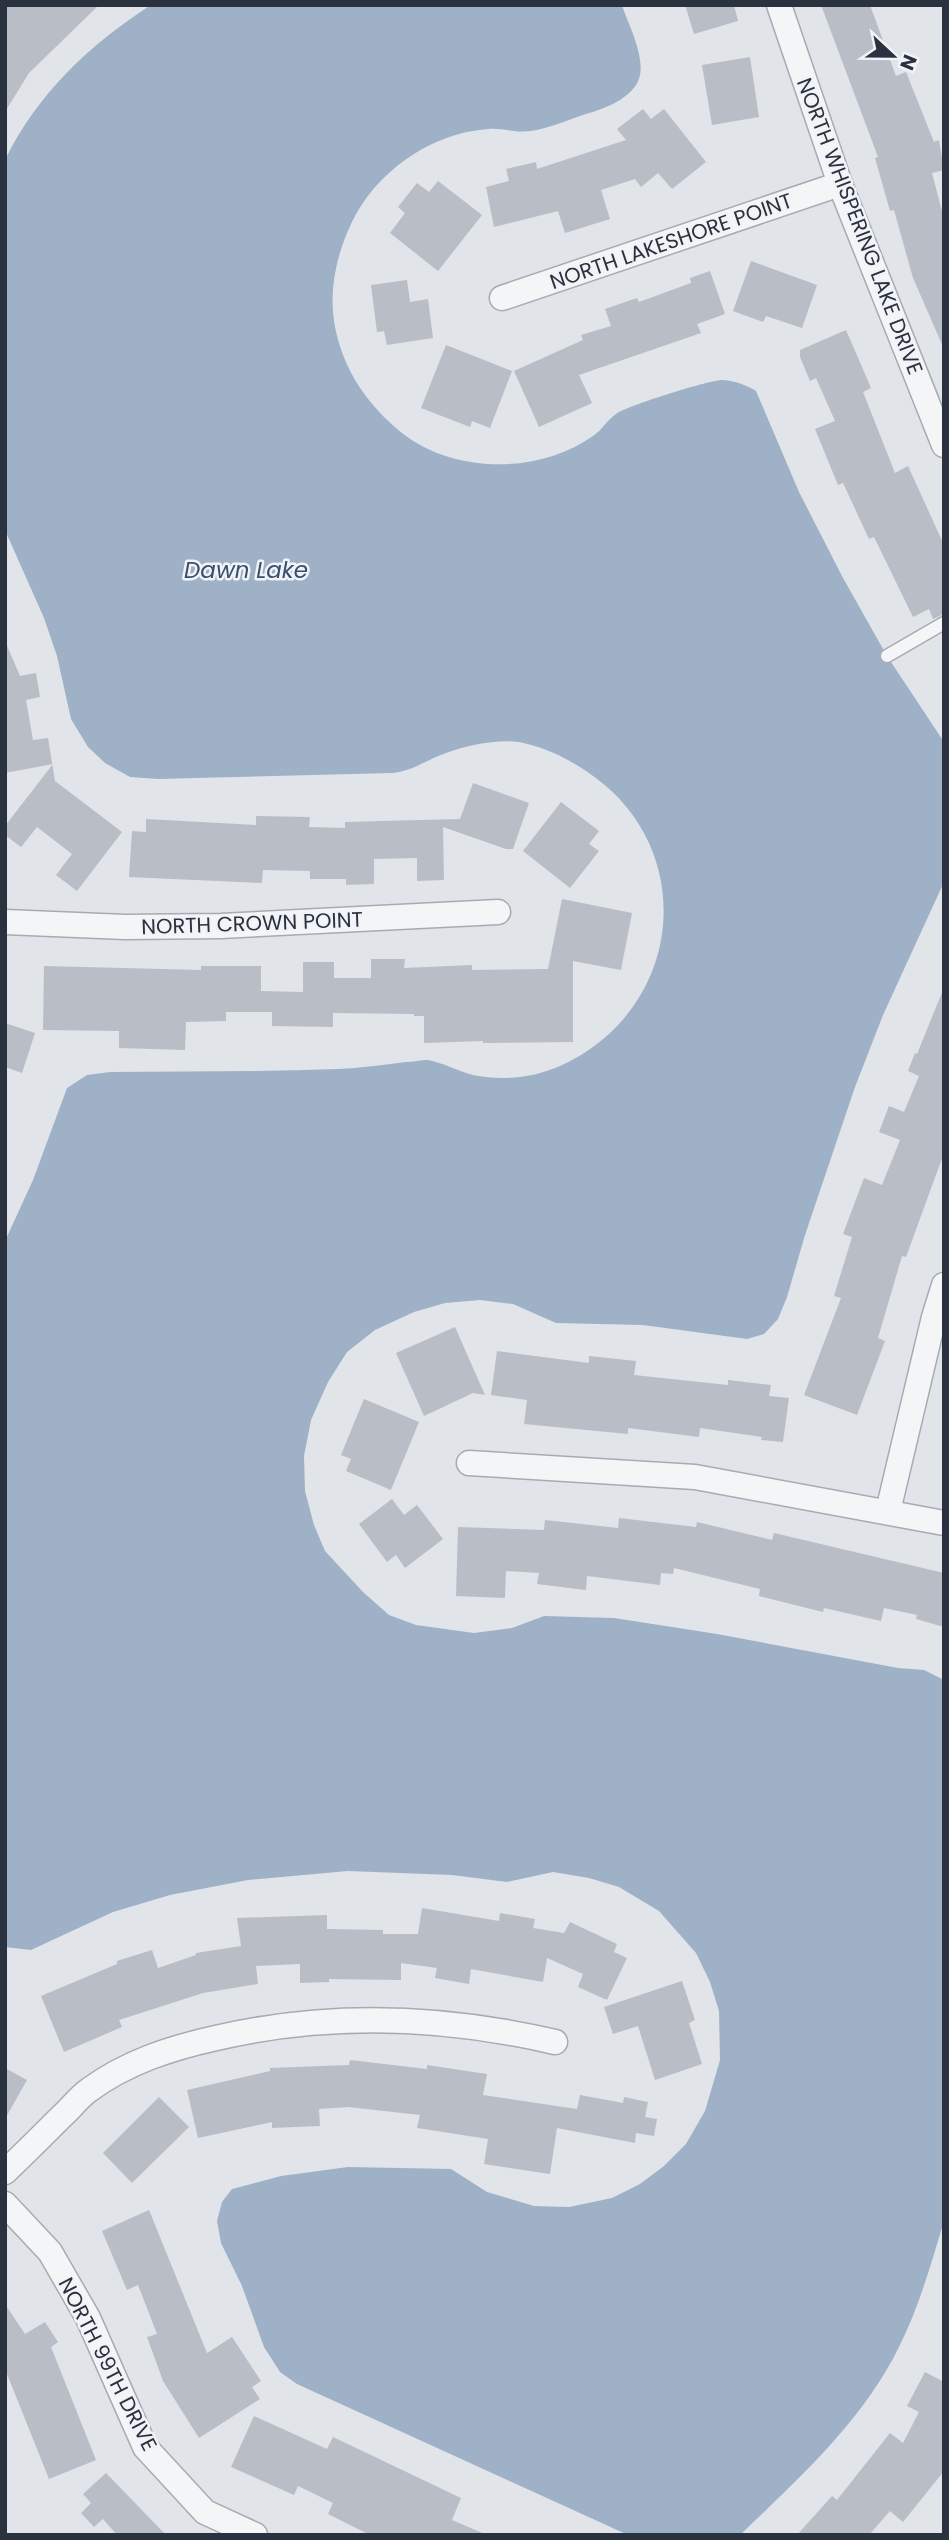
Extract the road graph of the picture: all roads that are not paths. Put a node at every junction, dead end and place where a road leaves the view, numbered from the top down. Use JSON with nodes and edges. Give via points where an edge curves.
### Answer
{"nodes":[{"id":1,"x":779,"y":5,"type":"edge"},
{"id":2,"x":840,"y":184,"type":"junction"},
{"id":3,"x":502,"y":298,"type":"dead end"},
{"id":4,"x":944,"y":445,"type":"edge"},
{"id":5,"x":944,"y":623,"type":"edge"},
{"id":6,"x":887,"y":656,"type":"dead end"},
{"id":7,"x":498,"y":912,"type":"dead end"},
{"id":8,"x":5,"y":922,"type":"edge"},
{"id":9,"x":944,"y":1285,"type":"edge"},
{"id":10,"x":469,"y":1464,"type":"dead end"},
{"id":11,"x":888,"y":1511,"type":"junction"},
{"id":12,"x":944,"y":1523,"type":"edge"},
{"id":13,"x":555,"y":2042,"type":"dead end"},
{"id":14,"x":5,"y":2172,"type":"edge"},
{"id":15,"x":5,"y":2204,"type":"edge"},
{"id":16,"x":255,"y":2535,"type":"edge"}],
"edges":[{"from":1,"to":2,"type":"street","name":"NORTH WHISPERING LAKE DRIVE"},
{"from":2,"to":3,"type":"street","name":"NORTH LAKESHORE POINT"},
{"from":2,"to":4,"type":"street","name":"NORTH WHISPERING LAKE DRIVE"},
{"from":5,"to":6,"type":"lane"},
{"from":7,"to":8,"type":"street","name":"NORTH CROWN POINT","via":[[221,926]]},
{"from":9,"to":11,"type":"street"},
{"from":10,"to":11,"type":"street","via":[[695,1477]]},
{"from":11,"to":12,"type":"street"},
{"from":13,"to":14,"type":"street","via":[[449,2023],[367,2020],[318,2021],[175,2047],[87,2091]]},
{"from":15,"to":16,"type":"street","name":"NORTH 99TH DRIVE","via":[[50,2252],[88,2318],[145,2447],[205,2512]]}]}
